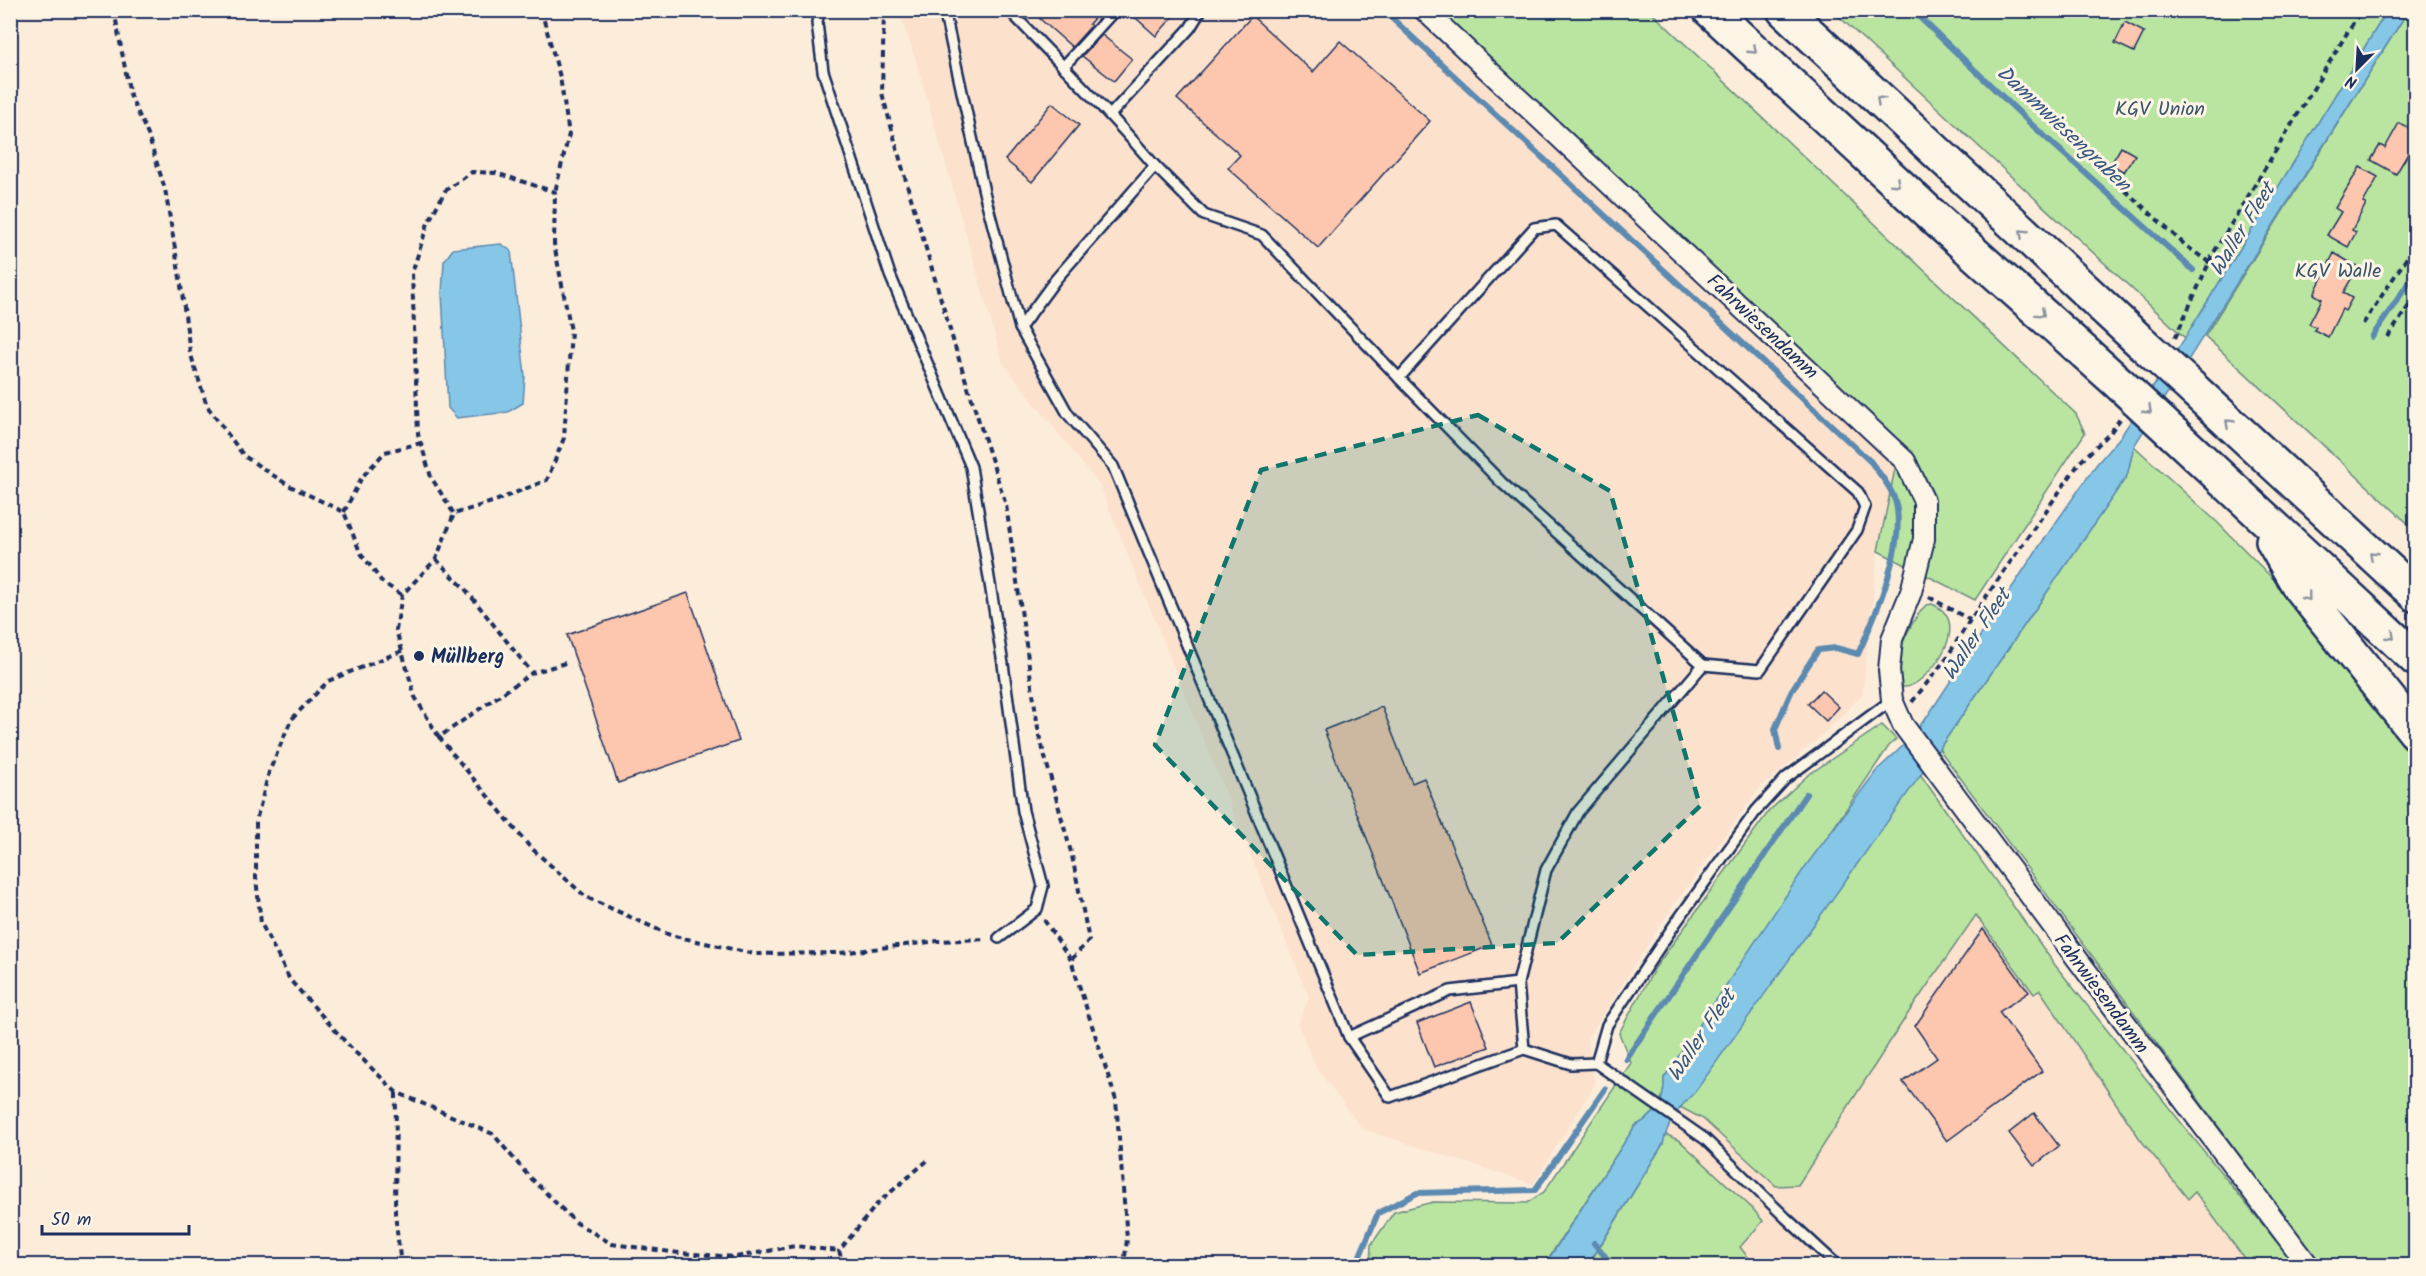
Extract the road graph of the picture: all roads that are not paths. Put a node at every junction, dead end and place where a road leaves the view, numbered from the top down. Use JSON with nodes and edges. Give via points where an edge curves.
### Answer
{"nodes":[{"id":1,"x":819,"y":10,"type":"edge"},
{"id":2,"x":944,"y":10,"type":"edge"},
{"id":3,"x":1009,"y":10,"type":"edge"},
{"id":4,"x":1114,"y":10,"type":"edge"},
{"id":5,"x":1201,"y":10,"type":"edge"},
{"id":6,"x":1424,"y":10,"type":"edge"},
{"id":7,"x":1710,"y":10,"type":"edge"},
{"id":8,"x":1784,"y":10,"type":"edge"},
{"id":9,"x":1063,"y":67,"type":"junction"},
{"id":10,"x":1111,"y":114,"type":"junction"},
{"id":11,"x":1155,"y":166,"type":"junction"},
{"id":12,"x":1020,"y":328,"type":"junction"},
{"id":13,"x":1399,"y":378,"type":"junction"},
{"id":14,"x":2256,"y":511,"type":"junction"},
{"id":15,"x":2415,"y":595,"type":"edge"},
{"id":16,"x":2415,"y":659,"type":"edge"},
{"id":17,"x":1703,"y":665,"type":"junction"},
{"id":18,"x":1898,"y":714,"type":"junction"},
{"id":19,"x":2415,"y":733,"type":"edge"},
{"id":20,"x":999,"y":938,"type":"road end"},
{"id":21,"x":1518,"y":983,"type":"junction"},
{"id":22,"x":1349,"y":1036,"type":"junction"},
{"id":23,"x":1524,"y":1049,"type":"junction"},
{"id":24,"x":1596,"y":1063,"type":"junction"},
{"id":25,"x":1838,"y":1266,"type":"edge"},
{"id":26,"x":2309,"y":1266,"type":"edge"}],
"edges":[{"from":1,"to":20,"type":"lane","via":[[823,71],[890,275],[971,467],[1004,664],[1023,811],[1043,886],[1037,909]]},
{"from":2,"to":12,"type":"lane","via":[[984,192]]},
{"from":3,"to":9,"type":"lane"},
{"from":4,"to":9,"type":"lane"},
{"from":5,"to":10,"type":"lane","via":[[1190,28]]},
{"from":6,"to":18,"type":"street","name":"Fahrwiesendamm","via":[[1905,461],[1924,501],[1924,539],[1911,592],[1892,639],[1889,670]]},
{"from":7,"to":14,"type":"highway","one_way":true,"bridge":true},
{"from":15,"to":8,"type":"highway","one_way":true,"bridge":true},
{"from":9,"to":10,"type":"lane"},
{"from":10,"to":11,"type":"lane"},
{"from":11,"to":12,"type":"lane","via":[[1056,279]]},
{"from":11,"to":13,"type":"lane","via":[[1204,215],[1262,235]]},
{"from":12,"to":22,"type":"lane","via":[[1068,414],[1113,466]]},
{"from":13,"to":17,"type":"lane","via":[[1501,482]]},
{"from":13,"to":17,"type":"lane","via":[[1534,228],[1557,225],[1858,492],[1865,507],[1857,530],[1760,670]]},
{"from":14,"to":16,"type":"highway","one_way":true},
{"from":14,"to":19,"type":"highway","one_way":true,"via":[[2300,588]]},
{"from":17,"to":21,"type":"lane","via":[[1578,812],[1546,870]]},
{"from":18,"to":24,"type":"lane","via":[[1786,778],[1756,811],[1607,1025]]},
{"from":18,"to":26,"type":"street","name":"Fahrwiesendamm","via":[[1931,764]]},
{"from":21,"to":22,"type":"lane","via":[[1450,991]]},
{"from":21,"to":23,"type":"lane"},
{"from":22,"to":23,"type":"lane","via":[[1390,1097]]},
{"from":23,"to":24,"type":"lane","via":[[1571,1064]]},
{"from":24,"to":25,"type":"lane","via":[[1705,1139]]}]}
